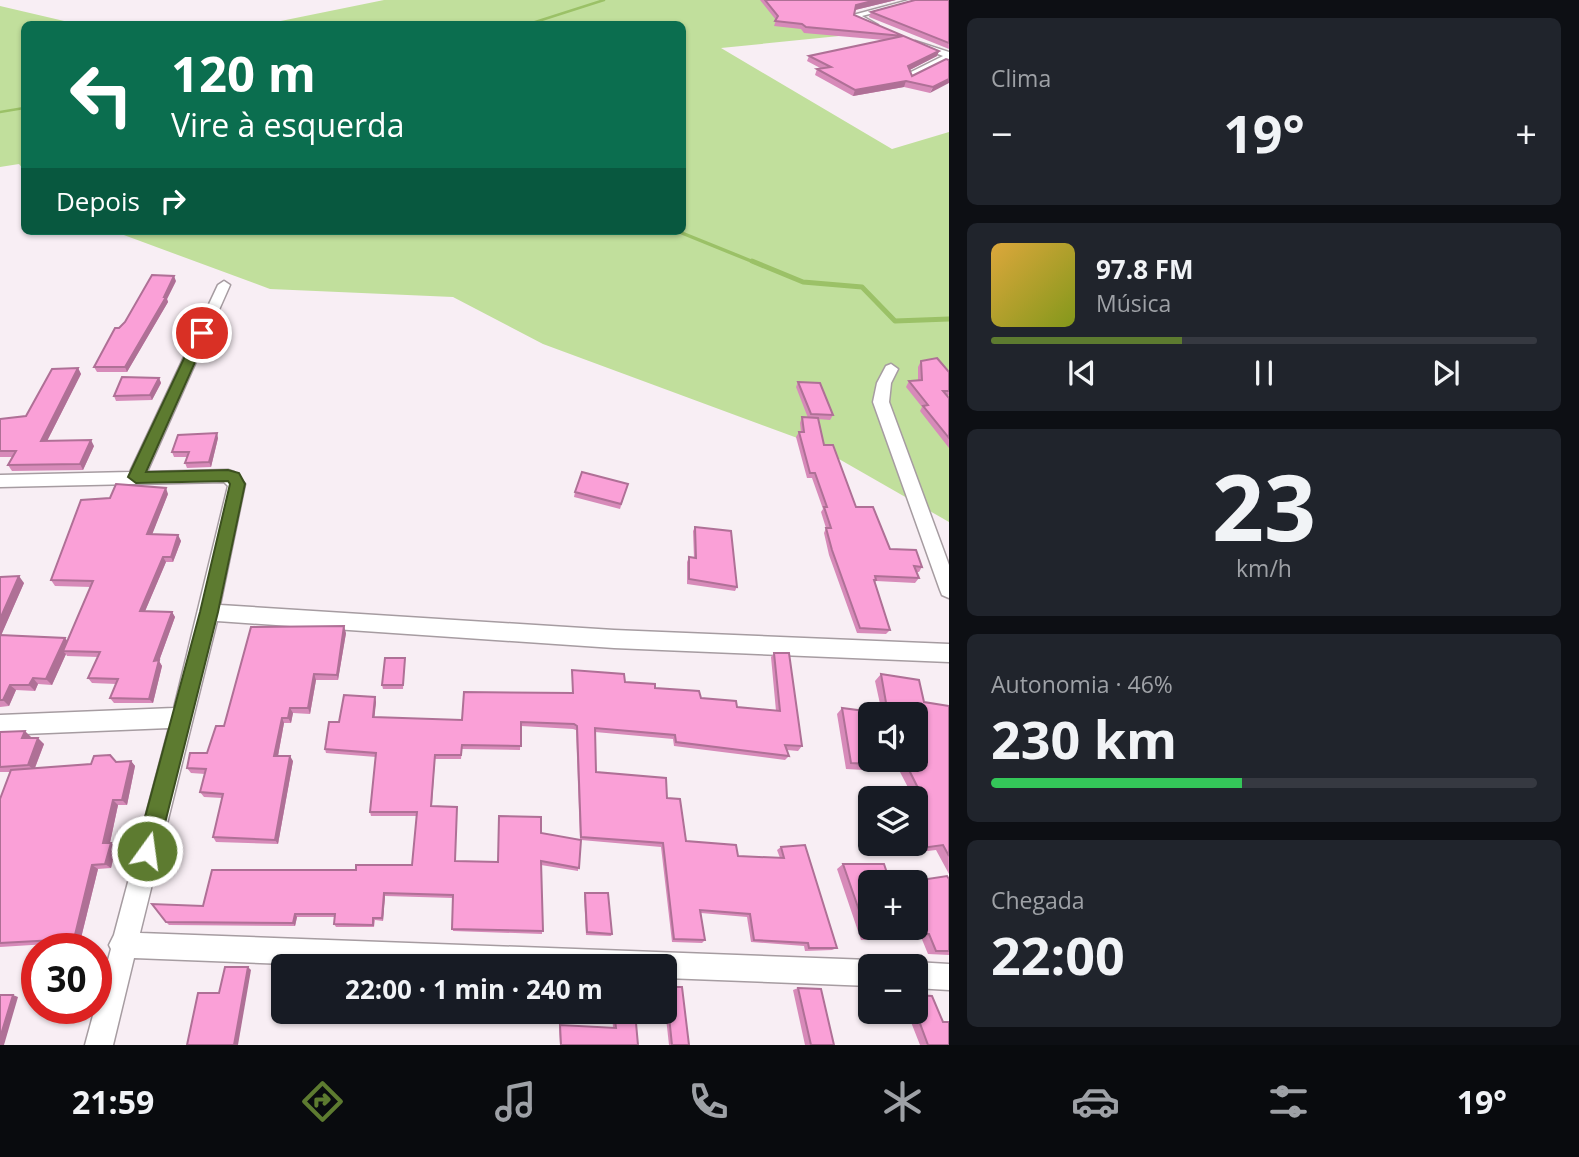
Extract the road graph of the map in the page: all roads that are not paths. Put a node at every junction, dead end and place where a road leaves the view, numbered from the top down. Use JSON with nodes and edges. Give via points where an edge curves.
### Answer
{"nodes":[{"id":1,"x":918,"y":0,"type":"edge"},
{"id":2,"x":885,"y":30,"type":"edge"},
{"id":3,"x":908,"y":40,"type":"edge"},
{"id":4,"x":949,"y":55,"type":"edge"},
{"id":5,"x":910,"y":76,"type":"edge"},
{"id":6,"x":224,"y":285,"type":"dead end"},
{"id":7,"x":891,"y":369,"type":"dead end"},
{"id":8,"x":136,"y":477,"type":"junction"},
{"id":9,"x":0,"y":481,"type":"edge"},
{"id":10,"x":949,"y":590,"type":"edge"},
{"id":11,"x":209,"y":612,"type":"junction"},
{"id":12,"x":949,"y":653,"type":"edge"},
{"id":13,"x":181,"y":718,"type":"junction"},
{"id":14,"x":0,"y":725,"type":"edge"},
{"id":15,"x":122,"y":945,"type":"junction"},
{"id":16,"x":858,"y":973,"type":"edge"},
{"id":17,"x":928,"y":976,"type":"edge"},
{"id":18,"x":949,"y":977,"type":"edge"},
{"id":19,"x":99,"y":1045,"type":"edge"}],
"edges":[{"from":1,"to":2,"type":"street","via":[[860,13],[856,18]]},
{"from":3,"to":4,"type":"street"},
{"from":4,"to":5,"type":"street"},
{"from":6,"to":8,"type":"street"},
{"from":7,"to":10,"type":"street","via":[[881,402]]},
{"from":8,"to":9,"type":"street"},
{"from":8,"to":11,"type":"street","via":[[228,476],[236,480]]},
{"from":11,"to":12,"type":"street","via":[[614,639]]},
{"from":11,"to":13,"type":"street"},
{"from":13,"to":14,"type":"street"},
{"from":13,"to":15,"type":"street"},
{"from":15,"to":16,"type":"street"},
{"from":15,"to":19,"type":"street"},
{"from":17,"to":18,"type":"street"}]}
